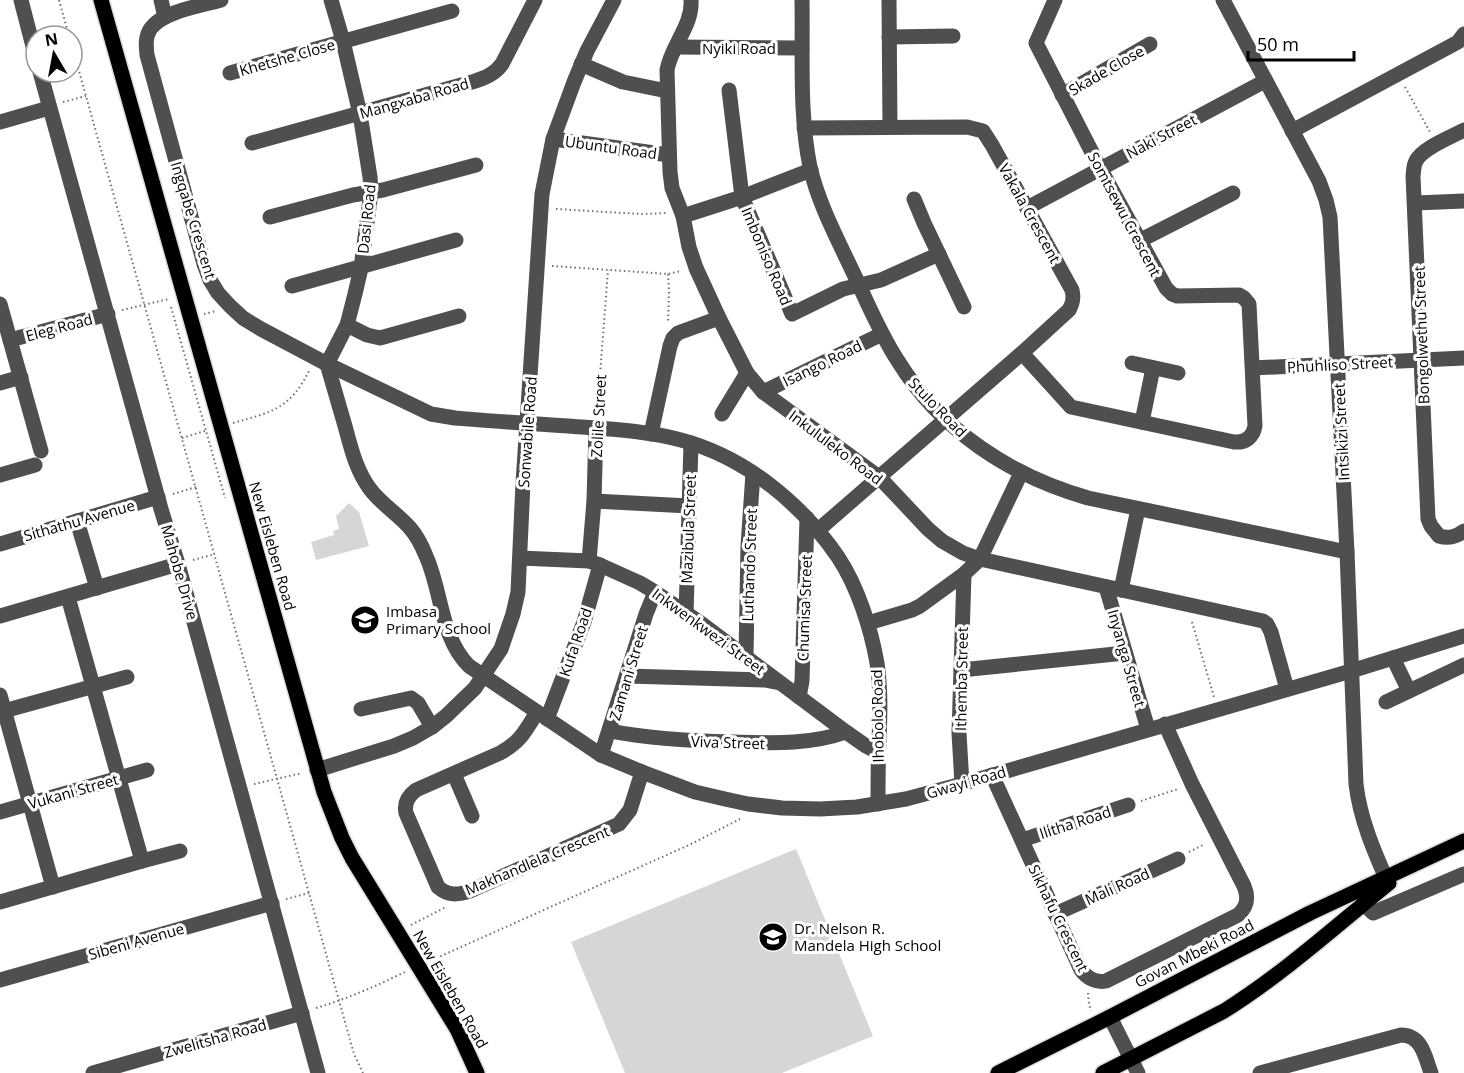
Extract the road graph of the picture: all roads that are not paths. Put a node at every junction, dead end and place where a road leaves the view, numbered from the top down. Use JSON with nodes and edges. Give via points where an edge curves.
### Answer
{"nodes":[{"id":1,"x":21,"y":0,"type":"edge"},
{"id":2,"x":101,"y":0,"type":"edge"},
{"id":3,"x":160,"y":0,"type":"edge"},
{"id":4,"x":221,"y":0,"type":"edge"},
{"id":5,"x":331,"y":0,"type":"edge"},
{"id":6,"x":535,"y":0,"type":"edge"},
{"id":7,"x":614,"y":0,"type":"edge"},
{"id":8,"x":691,"y":0,"type":"edge"},
{"id":9,"x":802,"y":0,"type":"edge"},
{"id":10,"x":889,"y":0,"type":"edge"},
{"id":11,"x":1055,"y":0,"type":"edge"},
{"id":12,"x":1223,"y":0,"type":"edge"},
{"id":13,"x":452,"y":11,"type":"dead end"},
{"id":14,"x":165,"y":17,"type":"junction"},
{"id":15,"x":27,"y":24,"type":"edge"},
{"id":16,"x":1464,"y":34,"type":"edge"},
{"id":17,"x":952,"y":36,"type":"dead end"},
{"id":18,"x":889,"y":37,"type":"junction"},
{"id":19,"x":343,"y":41,"type":"junction"},
{"id":20,"x":1150,"y":44,"type":"dead end"},
{"id":21,"x":676,"y":47,"type":"junction"},
{"id":22,"x":802,"y":48,"type":"junction"},
{"id":23,"x":581,"y":64,"type":"junction"},
{"id":24,"x":231,"y":73,"type":"dead end"},
{"id":25,"x":1264,"y":81,"type":"junction"},
{"id":26,"x":45,"y":84,"type":"edge"},
{"id":27,"x":729,"y":90,"type":"dead end"},
{"id":28,"x":667,"y":91,"type":"junction"},
{"id":29,"x":1062,"y":95,"type":"junction"},
{"id":30,"x":54,"y":106,"type":"junction"},
{"id":31,"x":360,"y":114,"type":"junction"},
{"id":32,"x":0,"y":122,"type":"edge"},
{"id":33,"x":890,"y":127,"type":"junction"},
{"id":34,"x":804,"y":128,"type":"junction"},
{"id":35,"x":1464,"y":130,"type":"edge"},
{"id":36,"x":1292,"y":131,"type":"junction"},
{"id":37,"x":554,"y":139,"type":"junction"},
{"id":38,"x":252,"y":143,"type":"dead end"},
{"id":39,"x":669,"y":155,"type":"junction"},
{"id":40,"x":476,"y":165,"type":"dead end"},
{"id":41,"x":1100,"y":168,"type":"junction"},
{"id":42,"x":811,"y":170,"type":"junction"},
{"id":43,"x":370,"y":192,"type":"junction"},
{"id":44,"x":1233,"y":193,"type":"dead end"},
{"id":45,"x":742,"y":197,"type":"junction"},
{"id":46,"x":914,"y":199,"type":"dead end"},
{"id":47,"x":1464,"y":201,"type":"edge"},
{"id":48,"x":1416,"y":202,"type":"junction"},
{"id":49,"x":1027,"y":208,"type":"junction"},
{"id":50,"x":683,"y":214,"type":"junction"},
{"id":51,"x":270,"y":217,"type":"dead end"},
{"id":52,"x":456,"y":240,"type":"dead end"},
{"id":53,"x":1139,"y":241,"type":"junction"},
{"id":54,"x":939,"y":254,"type":"junction"},
{"id":55,"x":361,"y":268,"type":"junction"},
{"id":56,"x":292,"y":286,"type":"dead end"},
{"id":57,"x":859,"y":286,"type":"junction"},
{"id":58,"x":0,"y":304,"type":"edge"},
{"id":59,"x":964,"y":307,"type":"dead end"},
{"id":60,"x":108,"y":314,"type":"junction"},
{"id":61,"x":459,"y":316,"type":"dead end"},
{"id":62,"x":719,"y":318,"type":"junction"},
{"id":63,"x":347,"y":325,"type":"junction"},
{"id":64,"x":882,"y":334,"type":"junction"},
{"id":65,"x":10,"y":340,"type":"junction"},
{"id":66,"x":1022,"y":353,"type":"junction"},
{"id":67,"x":1464,"y":358,"type":"edge"},
{"id":68,"x":1422,"y":360,"type":"junction"},
{"id":69,"x":321,"y":361,"type":"junction"},
{"id":70,"x":1132,"y":363,"type":"dead end"},
{"id":71,"x":1338,"y":364,"type":"junction"},
{"id":72,"x":1153,"y":368,"type":"junction"},
{"id":73,"x":1252,"y":368,"type":"junction"},
{"id":74,"x":747,"y":373,"type":"junction"},
{"id":75,"x":1178,"y":373,"type":"dead end"},
{"id":76,"x":21,"y":377,"type":"junction"},
{"id":77,"x":0,"y":383,"type":"edge"},
{"id":78,"x":763,"y":392,"type":"junction"},
{"id":79,"x":722,"y":414,"type":"dead end"},
{"id":80,"x":945,"y":418,"type":"junction"},
{"id":81,"x":1142,"y":422,"type":"junction"},
{"id":82,"x":527,"y":424,"type":"junction"},
{"id":83,"x":596,"y":428,"type":"junction"},
{"id":84,"x":651,"y":434,"type":"junction"},
{"id":85,"x":691,"y":443,"type":"junction"},
{"id":86,"x":41,"y":451,"type":"dead end"},
{"id":87,"x":34,"y":465,"type":"dead end"},
{"id":88,"x":753,"y":473,"type":"junction"},
{"id":89,"x":1021,"y":473,"type":"junction"},
{"id":90,"x":0,"y":475,"type":"edge"},
{"id":91,"x":879,"y":477,"type":"junction"},
{"id":92,"x":163,"y":496,"type":"junction"},
{"id":93,"x":594,"y":501,"type":"junction"},
{"id":94,"x":689,"y":506,"type":"junction"},
{"id":95,"x":1138,"y":509,"type":"junction"},
{"id":96,"x":807,"y":518,"type":"junction"},
{"id":97,"x":77,"y":521,"type":"junction"},
{"id":98,"x":817,"y":531,"type":"junction"},
{"id":99,"x":1464,"y":531,"type":"edge"},
{"id":100,"x":0,"y":544,"type":"edge"},
{"id":101,"x":1347,"y":552,"type":"junction"},
{"id":102,"x":520,"y":558,"type":"junction"},
{"id":103,"x":980,"y":559,"type":"junction"},
{"id":104,"x":594,"y":563,"type":"junction"},
{"id":105,"x":178,"y":564,"type":"junction"},
{"id":106,"x":964,"y":574,"type":"junction"},
{"id":107,"x":97,"y":588,"type":"junction"},
{"id":108,"x":1113,"y":589,"type":"junction"},
{"id":109,"x":656,"y":592,"type":"junction"},
{"id":110,"x":68,"y":597,"type":"junction"},
{"id":111,"x":686,"y":614,"type":"junction"},
{"id":112,"x":0,"y":616,"type":"edge"},
{"id":113,"x":868,"y":623,"type":"junction"},
{"id":114,"x":1464,"y":636,"type":"edge"},
{"id":115,"x":1125,"y":653,"type":"junction"},
{"id":116,"x":746,"y":657,"type":"junction"},
{"id":117,"x":1393,"y":658,"type":"junction"},
{"id":118,"x":1464,"y":665,"type":"edge"},
{"id":119,"x":961,"y":670,"type":"junction"},
{"id":120,"x":1352,"y":670,"type":"junction"},
{"id":121,"x":483,"y":675,"type":"junction"},
{"id":122,"x":627,"y":676,"type":"junction"},
{"id":123,"x":127,"y":677,"type":"dead end"},
{"id":124,"x":780,"y":683,"type":"junction"},
{"id":125,"x":93,"y":687,"type":"junction"},
{"id":126,"x":1287,"y":688,"type":"junction"},
{"id":127,"x":1409,"y":691,"type":"junction"},
{"id":128,"x":0,"y":695,"type":"edge"},
{"id":129,"x":800,"y":697,"type":"junction"},
{"id":130,"x":1386,"y":702,"type":"dead end"},
{"id":131,"x":361,"y":709,"type":"dead end"},
{"id":132,"x":2,"y":712,"type":"edge"},
{"id":133,"x":542,"y":716,"type":"junction"},
{"id":134,"x":1165,"y":724,"type":"junction"},
{"id":135,"x":432,"y":727,"type":"junction"},
{"id":136,"x":1148,"y":729,"type":"junction"},
{"id":137,"x":610,"y":731,"type":"junction"},
{"id":138,"x":846,"y":732,"type":"junction"},
{"id":139,"x":878,"y":752,"type":"junction"},
{"id":140,"x":602,"y":755,"type":"junction"},
{"id":141,"x":147,"y":770,"type":"dead end"},
{"id":142,"x":310,"y":771,"type":"junction"},
{"id":143,"x":642,"y":772,"type":"junction"},
{"id":144,"x":454,"y":774,"type":"junction"},
{"id":145,"x":992,"y":775,"type":"junction"},
{"id":146,"x":119,"y":778,"type":"junction"},
{"id":147,"x":962,"y":784,"type":"junction"},
{"id":148,"x":30,"y":803,"type":"junction"},
{"id":149,"x":878,"y":804,"type":"junction"},
{"id":150,"x":1128,"y":805,"type":"road end"},
{"id":151,"x":0,"y":812,"type":"edge"},
{"id":152,"x":472,"y":816,"type":"dead end"},
{"id":153,"x":1022,"y":840,"type":"junction"},
{"id":154,"x":1464,"y":841,"type":"edge"},
{"id":155,"x":180,"y":851,"type":"dead end"},
{"id":156,"x":1178,"y":859,"type":"road end"},
{"id":157,"x":142,"y":861,"type":"junction"},
{"id":158,"x":1464,"y":873,"type":"edge"},
{"id":159,"x":1386,"y":881,"type":"junction"},
{"id":160,"x":53,"y":887,"type":"junction"},
{"id":161,"x":0,"y":902,"type":"edge"},
{"id":162,"x":278,"y":902,"type":"junction"},
{"id":163,"x":1364,"y":903,"type":"junction"},
{"id":164,"x":1055,"y":914,"type":"junction"},
{"id":165,"x":0,"y":980,"type":"edge"},
{"id":166,"x":302,"y":1013,"type":"junction"},
{"id":167,"x":1110,"y":1017,"type":"junction"},
{"id":168,"x":1134,"y":1066,"type":"edge"},
{"id":169,"x":93,"y":1073,"type":"edge"},
{"id":170,"x":318,"y":1073,"type":"edge"},
{"id":171,"x":477,"y":1073,"type":"edge"},
{"id":172,"x":998,"y":1073,"type":"edge"},
{"id":173,"x":1103,"y":1073,"type":"edge"},
{"id":174,"x":1260,"y":1073,"type":"edge"},
{"id":175,"x":1431,"y":1073,"type":"edge"}],
"edges":[{"from":1,"to":15,"type":"street"},
{"from":2,"to":142,"type":"main road","name":"New Eisleben Road","via":[[220,426]]},
{"from":3,"to":14,"type":"street"},
{"from":4,"to":14,"type":"street"},
{"from":5,"to":19,"type":"street","name":"Dasi Road"},
{"from":6,"to":31,"type":"street","name":"Mangxaba Road","via":[[502,64],[489,76]]},
{"from":7,"to":23,"type":"street","name":"Sonwabile Road"},
{"from":8,"to":21,"type":"street","name":"Inkululeko Road","via":[[690,16]]},
{"from":9,"to":22,"type":"street","name":"Stulo Road"},
{"from":10,"to":18,"type":"street"},
{"from":11,"to":29,"type":"street","name":"Somtsewu Crescent","via":[[1036,43]]},
{"from":12,"to":25,"type":"street","name":"Intsikizi Street"},
{"from":13,"to":19,"type":"street","name":"Khetshe Close"},
{"from":14,"to":69,"type":"street","name":"Ingqabe Crescent","via":[[151,28],[147,56],[210,280],[243,318]]},
{"from":16,"to":36,"type":"street","via":[[1458,42]]},
{"from":17,"to":18,"type":"street"},
{"from":18,"to":33,"type":"street"},
{"from":19,"to":24,"type":"street","name":"Khetshe Close"},
{"from":19,"to":31,"type":"street","name":"Dasi Road"},
{"from":20,"to":29,"type":"street","name":"Skade Close"},
{"from":21,"to":22,"type":"street","name":"Nyiki Road"},
{"from":21,"to":28,"type":"street","name":"Inkululeko Road","via":[[667,70]]},
{"from":22,"to":34,"type":"street","name":"Stulo Road"},
{"from":23,"to":28,"type":"street","via":[[623,82]]},
{"from":23,"to":37,"type":"street","name":"Sonwabile Road"},
{"from":25,"to":36,"type":"street","name":"Intsikizi Street"},
{"from":25,"to":41,"type":"street","name":"Naki Street"},
{"from":26,"to":30,"type":"street","name":"Mahobe Drive"},
{"from":27,"to":45,"type":"street","name":"Imboniso Road"},
{"from":28,"to":39,"type":"street","name":"Inkululeko Road"},
{"from":29,"to":41,"type":"street","name":"Somtsewu Crescent"},
{"from":30,"to":32,"type":"street"},
{"from":30,"to":60,"type":"street","name":"Mahobe Drive"},
{"from":31,"to":38,"type":"street","name":"Mangxaba Road"},
{"from":31,"to":43,"type":"street","name":"Dasi Road"},
{"from":33,"to":34,"type":"street","name":"Vakala Crescent"},
{"from":33,"to":49,"type":"street","name":"Vakala Crescent","via":[[967,127],[983,131]]},
{"from":34,"to":42,"type":"street","name":"Stulo Road"},
{"from":35,"to":48,"type":"street","name":"Bongolwethu Street","via":[[1419,156],[1414,165]]},
{"from":36,"to":71,"type":"street","name":"Intsikizi Street","via":[[1319,181],[1330,217]]},
{"from":37,"to":39,"type":"street","name":"Ubuntu Road"},
{"from":37,"to":82,"type":"street","name":"Sonwabile Road","via":[[540,208]]},
{"from":39,"to":50,"type":"street","name":"Inkululeko Road","via":[[672,188]]},
{"from":40,"to":43,"type":"street"},
{"from":41,"to":49,"type":"street","name":"Naki Street"},
{"from":41,"to":53,"type":"street","name":"Somtsewu Crescent"},
{"from":42,"to":45,"type":"street"},
{"from":42,"to":57,"type":"street","name":"Stulo Road"},
{"from":43,"to":51,"type":"street"},
{"from":43,"to":55,"type":"street","name":"Dasi Road"},
{"from":44,"to":53,"type":"street"},
{"from":45,"to":50,"type":"street"},
{"from":45,"to":57,"type":"street","name":"Imboniso Road","via":[[792,314],[843,289]]},
{"from":46,"to":54,"type":"street"},
{"from":47,"to":48,"type":"street"},
{"from":48,"to":68,"type":"street","name":"Bongolwethu Street"},
{"from":49,"to":66,"type":"street","name":"Vakala Crescent","via":[[1073,296],[1069,309]]},
{"from":50,"to":62,"type":"street","name":"Inkululeko Road","via":[[696,268]]},
{"from":52,"to":55,"type":"street"},
{"from":53,"to":73,"type":"street","name":"Somtsewu Crescent","via":[[1172,294],[1234,295],[1247,300]]},
{"from":54,"to":57,"type":"street"},
{"from":54,"to":59,"type":"street"},
{"from":55,"to":56,"type":"street"},
{"from":55,"to":63,"type":"street","name":"Dasi Road"},
{"from":57,"to":64,"type":"street","name":"Stulo Road"},
{"from":58,"to":65,"type":"street"},
{"from":60,"to":65,"type":"street","name":"Eleg Road"},
{"from":60,"to":92,"type":"street","name":"Mahobe Drive"},
{"from":61,"to":63,"type":"street","via":[[380,338]]},
{"from":62,"to":74,"type":"street","name":"Inkululeko Road"},
{"from":62,"to":84,"type":"street","via":[[673,338]]},
{"from":63,"to":69,"type":"street","name":"Dasi Road"},
{"from":64,"to":78,"type":"street","name":"Isango Road"},
{"from":64,"to":80,"type":"street","name":"Stulo Road","via":[[898,362]]},
{"from":65,"to":76,"type":"street"},
{"from":66,"to":80,"type":"street","name":"Vakala Crescent"},
{"from":66,"to":81,"type":"street","name":"Somtsewu Crescent","via":[[1071,407]]},
{"from":67,"to":68,"type":"street","name":"Phuhliso Street"},
{"from":68,"to":71,"type":"street","name":"Phuhliso Street"},
{"from":68,"to":99,"type":"street","name":"Bongolwethu Street","via":[[1428,519],[1439,536],[1452,538]]},
{"from":69,"to":82,"type":"street","name":"Ingqabe Crescent","via":[[431,414]]},
{"from":69,"to":121,"type":"street","name":"Gwayi Road","via":[[360,474],[419,540],[455,649]]},
{"from":70,"to":72,"type":"street"},
{"from":71,"to":73,"type":"street","name":"Phuhliso Street"},
{"from":71,"to":101,"type":"street","name":"Intsikizi Street"},
{"from":72,"to":75,"type":"street"},
{"from":72,"to":81,"type":"street"},
{"from":73,"to":81,"type":"street","name":"Somtsewu Crescent","via":[[1255,426],[1244,441]]},
{"from":74,"to":78,"type":"street","name":"Inkululeko Road"},
{"from":74,"to":79,"type":"street"},
{"from":76,"to":77,"type":"street"},
{"from":76,"to":86,"type":"street"},
{"from":78,"to":91,"type":"street","name":"Inkululeko Road"},
{"from":80,"to":89,"type":"street","name":"Stulo Road","via":[[982,450]]},
{"from":80,"to":91,"type":"street","name":"Vakala Crescent"},
{"from":82,"to":83,"type":"street","name":"Ihobolo Road"},
{"from":82,"to":102,"type":"street","name":"Sonwabile Road"},
{"from":83,"to":84,"type":"street","name":"Ihobolo Road"},
{"from":83,"to":93,"type":"street","name":"Zolile Street"},
{"from":84,"to":85,"type":"street","name":"Ihobolo Road"},
{"from":85,"to":88,"type":"street","name":"Ihobolo Road"},
{"from":85,"to":94,"type":"street","name":"Mazibula Street"},
{"from":87,"to":90,"type":"street"},
{"from":88,"to":96,"type":"street","name":"Ihobolo Road"},
{"from":88,"to":116,"type":"street","name":"Luthando Street"},
{"from":89,"to":95,"type":"street","name":"Stulo Road","via":[[1065,492]]},
{"from":89,"to":103,"type":"street"},
{"from":91,"to":98,"type":"street","name":"Vakala Crescent"},
{"from":91,"to":103,"type":"street","name":"Inkululeko Road","via":[[942,541]]},
{"from":92,"to":97,"type":"street","name":"Sithathu Avenue"},
{"from":92,"to":105,"type":"street","name":"Mahobe Drive"},
{"from":93,"to":94,"type":"street"},
{"from":93,"to":104,"type":"street","name":"Zolile Street"},
{"from":94,"to":111,"type":"street","name":"Mazibula Street"},
{"from":95,"to":101,"type":"street","name":"Stulo Road"},
{"from":95,"to":108,"type":"street","name":"Inyanga Street"},
{"from":96,"to":98,"type":"street","name":"Ihobolo Road"},
{"from":96,"to":129,"type":"street","name":"Chumisa Street"},
{"from":97,"to":100,"type":"street","name":"Sithathu Avenue"},
{"from":97,"to":107,"type":"street"},
{"from":98,"to":113,"type":"street","name":"Ihobolo Road","via":[[849,577]]},
{"from":101,"to":120,"type":"street","name":"Intsikizi Street"},
{"from":102,"to":104,"type":"street","name":"Inkwenkwezi Street"},
{"from":102,"to":121,"type":"street","name":"Sonwabile Road","via":[[513,614],[501,649]]},
{"from":103,"to":106,"type":"street"},
{"from":103,"to":108,"type":"street","name":"Inkululeko Road"},
{"from":104,"to":109,"type":"street","name":"Inkwenkwezi Street"},
{"from":104,"to":133,"type":"street","name":"Kufa Road","via":[[580,633]]},
{"from":105,"to":107,"type":"street"},
{"from":105,"to":162,"type":"street","name":"Mahobe Drive","via":[[240,788]]},
{"from":106,"to":113,"type":"street","via":[[920,606]]},
{"from":106,"to":119,"type":"street","name":"Ithemba Street"},
{"from":107,"to":110,"type":"street"},
{"from":108,"to":115,"type":"street","name":"Inyanga Street"},
{"from":108,"to":126,"type":"street","name":"Inkululeko Road","via":[[1267,624]]},
{"from":109,"to":111,"type":"street","name":"Inkwenkwezi Street"},
{"from":109,"to":122,"type":"street","name":"Zamani Street"},
{"from":110,"to":112,"type":"street"},
{"from":110,"to":125,"type":"street"},
{"from":111,"to":116,"type":"street","name":"Inkwenkwezi Street"},
{"from":113,"to":139,"type":"street","name":"Ihobolo Road","via":[[879,687]]},
{"from":114,"to":117,"type":"street","name":"Gwayi Road"},
{"from":115,"to":119,"type":"street"},
{"from":115,"to":136,"type":"street","name":"Inyanga Street"},
{"from":116,"to":124,"type":"street","name":"Inkwenkwezi Street"},
{"from":117,"to":120,"type":"street","name":"Gwayi Road"},
{"from":117,"to":127,"type":"street"},
{"from":118,"to":127,"type":"street"},
{"from":119,"to":147,"type":"street","name":"Ithemba Street"},
{"from":120,"to":126,"type":"street","name":"Gwayi Road"},
{"from":120,"to":159,"type":"street","name":"Intsikizi Street","via":[[1358,798]]},
{"from":121,"to":133,"type":"street","name":"Gwayi Road"},
{"from":121,"to":135,"type":"street","name":"Sonwabile Road","via":[[475,688]]},
{"from":122,"to":124,"type":"street"},
{"from":122,"to":137,"type":"street","name":"Zamani Street"},
{"from":123,"to":125,"type":"street"},
{"from":124,"to":129,"type":"street","name":"Inkwenkwezi Street"},
{"from":125,"to":132,"type":"street"},
{"from":125,"to":146,"type":"street"},
{"from":126,"to":134,"type":"street","name":"Gwayi Road"},
{"from":127,"to":130,"type":"street"},
{"from":128,"to":132,"type":"street"},
{"from":129,"to":138,"type":"street","name":"Inkwenkwezi Street"},
{"from":131,"to":135,"type":"street","via":[[411,698]]},
{"from":132,"to":148,"type":"street"},
{"from":133,"to":140,"type":"street","name":"Gwayi Road"},
{"from":133,"to":144,"type":"street","name":"Makhandlela Crescent","via":[[512,746]]},
{"from":134,"to":136,"type":"street","name":"Gwayi Road"},
{"from":134,"to":164,"type":"street","name":"Sikhafu Crescent","via":[[1246,892],[1244,909],[1101,982],[1085,976]]},
{"from":135,"to":142,"type":"street","name":"Sonwabile Road","via":[[394,746]]},
{"from":136,"to":145,"type":"street","name":"Gwayi Road"},
{"from":137,"to":138,"type":"street","name":"Viva Street","via":[[668,740],[784,744]]},
{"from":137,"to":140,"type":"street","name":"Zamani Street"},
{"from":138,"to":139,"type":"street","name":"Inkwenkwezi Street"},
{"from":139,"to":149,"type":"street","name":"Ihobolo Road"},
{"from":140,"to":143,"type":"street","name":"Gwayi Road"},
{"from":141,"to":146,"type":"street","name":"Vukani Street"},
{"from":142,"to":171,"type":"main road","name":"New Eisleben Road","via":[[342,838],[457,1029]]},
{"from":143,"to":144,"type":"street","name":"Makhandlela Crescent","via":[[630,810],[619,824],[471,891],[453,894],[438,886],[405,808],[412,793]]},
{"from":143,"to":149,"type":"street","name":"Gwayi Road","via":[[695,792],[748,804],[820,809]]},
{"from":144,"to":152,"type":"street"},
{"from":145,"to":147,"type":"street","name":"Gwayi Road"},
{"from":145,"to":153,"type":"street","name":"Sikhafu Crescent"},
{"from":146,"to":148,"type":"street","name":"Vukani Street"},
{"from":146,"to":157,"type":"street"},
{"from":147,"to":149,"type":"street","name":"Gwayi Road"},
{"from":148,"to":151,"type":"street","name":"Vukani Street"},
{"from":148,"to":160,"type":"street"},
{"from":150,"to":153,"type":"street","name":"Ilitha Road"},
{"from":153,"to":164,"type":"street","name":"Sikhafu Crescent"},
{"from":154,"to":159,"type":"main road","name":"Govan Mbeki Road"},
{"from":155,"to":157,"type":"street"},
{"from":156,"to":164,"type":"street","name":"Mali Road"},
{"from":157,"to":160,"type":"street"},
{"from":158,"to":163,"type":"street","via":[[1373,913]]},
{"from":159,"to":163,"type":"main road","name":"Govan Mbeki Road"},
{"from":159,"to":167,"type":"main road","name":"Govan Mbeki Road","via":[[1310,913]]},
{"from":160,"to":161,"type":"street"},
{"from":162,"to":165,"type":"street","name":"Sibeni Avenue"},
{"from":162,"to":166,"type":"street","name":"Mahobe Drive"},
{"from":163,"to":168,"type":"main road","name":"Govan Mbeki Road","via":[[1239,1002]]},
{"from":166,"to":169,"type":"street","name":"Zwelitsha Road"},
{"from":166,"to":170,"type":"street","name":"Mahobe Drive"},
{"from":167,"to":168,"type":"street"},
{"from":167,"to":172,"type":"main road","name":"Govan Mbeki Road"},
{"from":168,"to":173,"type":"main road","name":"Govan Mbeki Road"},
{"from":174,"to":175,"type":"street","via":[[1401,1035],[1419,1043]]}]}
